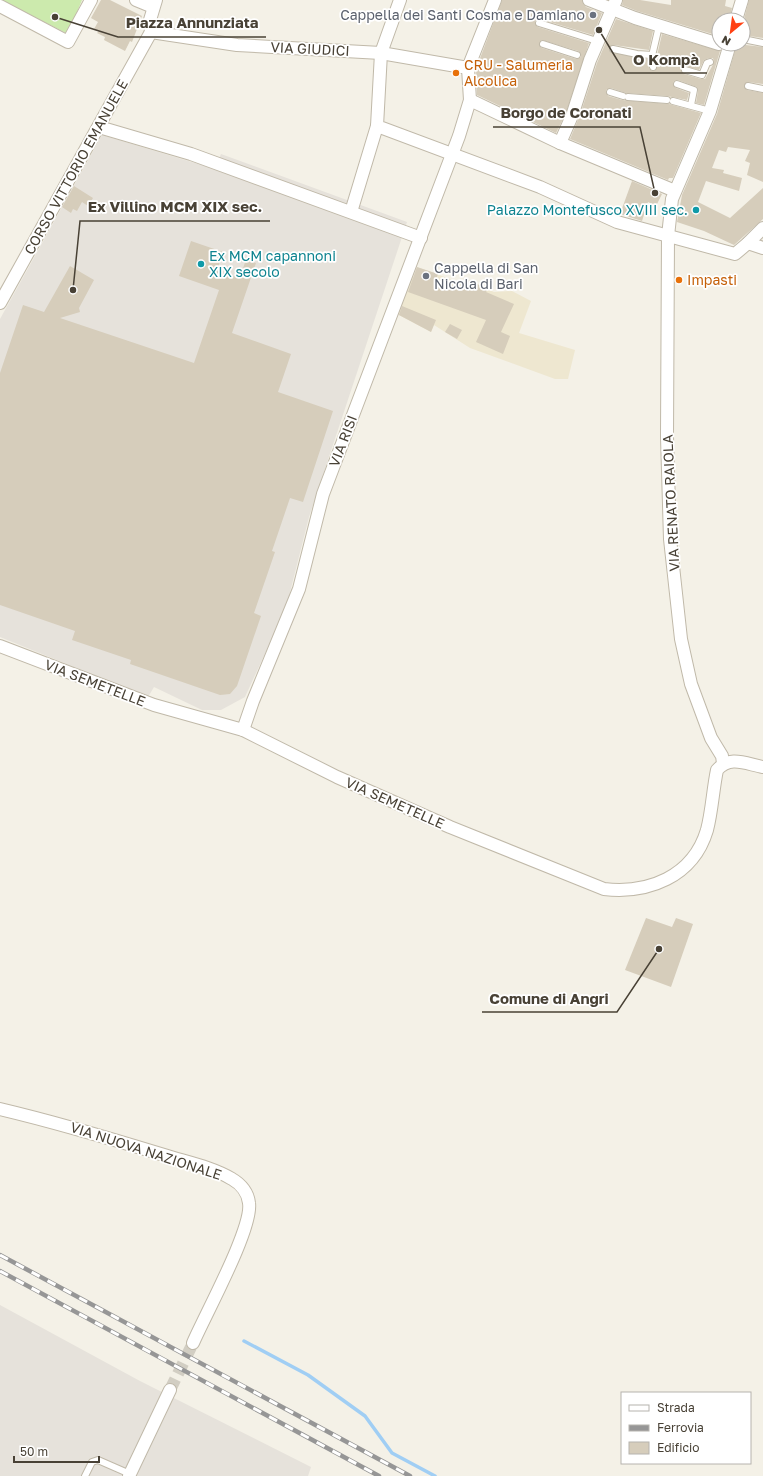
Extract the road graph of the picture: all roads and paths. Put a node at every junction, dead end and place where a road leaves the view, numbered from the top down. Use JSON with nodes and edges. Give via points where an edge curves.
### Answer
{"nodes":[{"id":1,"x":91,"y":0,"type":"edge"},
{"id":2,"x":136,"y":0,"type":"edge"},
{"id":3,"x":400,"y":0,"type":"edge"},
{"id":4,"x":495,"y":0,"type":"edge"},
{"id":5,"x":589,"y":0,"type":"edge"},
{"id":6,"x":742,"y":0,"type":"edge"},
{"id":7,"x":154,"y":4,"type":"edge"},
{"id":8,"x":614,"y":5,"type":"edge"},
{"id":9,"x":0,"y":6,"type":"edge"},
{"id":10,"x":738,"y":12,"type":"edge"},
{"id":11,"x":539,"y":23,"type":"dead end"},
{"id":12,"x":659,"y":26,"type":"junction"},
{"id":13,"x":151,"y":32,"type":"junction"},
{"id":14,"x":751,"y":40,"type":"edge"},
{"id":15,"x":597,"y":41,"type":"junction"},
{"id":16,"x":711,"y":41,"type":"edge"},
{"id":17,"x":763,"y":43,"type":"edge"},
{"id":18,"x":543,"y":44,"type":"dead end"},
{"id":19,"x":613,"y":49,"type":"dead end"},
{"id":20,"x":724,"y":52,"type":"edge"},
{"id":21,"x":381,"y":53,"type":"junction"},
{"id":22,"x":652,"y":55,"type":"junction"},
{"id":23,"x":582,"y":57,"type":"junction"},
{"id":24,"x":710,"y":62,"type":"dead end"},
{"id":25,"x":653,"y":67,"type":"dead end"},
{"id":26,"x":468,"y":68,"type":"junction"},
{"id":27,"x":685,"y":70,"type":"dead end"},
{"id":28,"x":677,"y":84,"type":"dead end"},
{"id":29,"x":748,"y":86,"type":"dead end"},
{"id":30,"x":763,"y":89,"type":"edge"},
{"id":31,"x":610,"y":92,"type":"dead end"},
{"id":32,"x":470,"y":100,"type":"junction"},
{"id":33,"x":691,"y":105,"type":"junction"},
{"id":34,"x":710,"y":111,"type":"junction"},
{"id":35,"x":377,"y":126,"type":"junction"},
{"id":36,"x":99,"y":127,"type":"junction"},
{"id":37,"x":560,"y":143,"type":"junction"},
{"id":38,"x":452,"y":153,"type":"junction"},
{"id":39,"x":675,"y":191,"type":"junction"},
{"id":40,"x":351,"y":212,"type":"junction"},
{"id":41,"x":763,"y":228,"type":"edge"},
{"id":42,"x":668,"y":236,"type":"junction"},
{"id":43,"x":421,"y":238,"type":"junction"},
{"id":44,"x":748,"y":243,"type":"junction"},
{"id":45,"x":763,"y":248,"type":"edge"},
{"id":46,"x":1,"y":298,"type":"edge"},
{"id":47,"x":0,"y":646,"type":"edge"},
{"id":48,"x":243,"y":730,"type":"junction"},
{"id":49,"x":722,"y":763,"type":"junction"},
{"id":50,"x":763,"y":767,"type":"edge"},
{"id":51,"x":0,"y":1109,"type":"edge"},
{"id":52,"x":193,"y":1343,"type":"tunnel mouth"},
{"id":53,"x":170,"y":1390,"type":"tunnel mouth"},
{"id":54,"x":130,"y":1475,"type":"edge"},
{"id":55,"x":85,"y":1476,"type":"edge"}],
"edges":[{"from":1,"to":9,"type":"street","via":[[68,42]]},
{"from":2,"to":7,"type":"street"},
{"from":3,"to":21,"type":"street"},
{"from":4,"to":26,"type":"street"},
{"from":5,"to":8,"type":"street"},
{"from":6,"to":10,"type":"street"},
{"from":7,"to":13,"type":"street","via":[[150,20]]},
{"from":8,"to":12,"type":"street"},
{"from":8,"to":15,"type":"street"},
{"from":11,"to":15,"type":"lane"},
{"from":12,"to":16,"type":"street"},
{"from":12,"to":22,"type":"lane"},
{"from":13,"to":21,"type":"street","name":"VIA GIUDICI","via":[[237,45]]},
{"from":13,"to":36,"type":"street","name":"CORSO VITTORIO EMANUELE"},
{"from":14,"to":17,"type":"lane"},
{"from":15,"to":23,"type":"street"},
{"from":18,"to":23,"type":"lane"},
{"from":19,"to":22,"type":"lane"},
{"from":20,"to":34,"type":"street","name":"VIA RENATO RAIOLA","via":[[724,79]]},
{"from":21,"to":26,"type":"street","name":"VIA GIUDICI"},
{"from":21,"to":35,"type":"street"},
{"from":22,"to":25,"type":"lane"},
{"from":23,"to":37,"type":"street","via":[[572,115]]},
{"from":24,"to":27,"type":"lane","via":[[702,74]]},
{"from":26,"to":32,"type":"street"},
{"from":28,"to":33,"type":"lane","via":[[694,90]]},
{"from":29,"to":30,"type":"lane"},
{"from":31,"to":33,"type":"lane","via":[[625,97]]},
{"from":32,"to":37,"type":"street"},
{"from":32,"to":38,"type":"street","name":"VIA RISI"},
{"from":33,"to":34,"type":"lane"},
{"from":34,"to":39,"type":"street","name":"VIA RENATO RAIOLA"},
{"from":35,"to":38,"type":"street"},
{"from":35,"to":40,"type":"street"},
{"from":36,"to":40,"type":"street","via":[[191,154]]},
{"from":36,"to":46,"type":"street","name":"CORSO VITTORIO EMANUELE"},
{"from":37,"to":39,"type":"street"},
{"from":38,"to":42,"type":"street","via":[[540,187],[617,222]]},
{"from":38,"to":43,"type":"street","name":"VIA RISI"},
{"from":39,"to":42,"type":"street","name":"VIA RENATO RAIOLA"},
{"from":40,"to":43,"type":"street"},
{"from":41,"to":44,"type":"street"},
{"from":42,"to":44,"type":"street","via":[[734,254]]},
{"from":42,"to":49,"type":"street","name":"VIA RENATO RAIOLA","via":[[667,423],[670,539],[682,639],[691,684],[711,738],[722,756]]},
{"from":43,"to":48,"type":"street","name":"VIA RISI","via":[[323,494],[299,590]]},
{"from":44,"to":45,"type":"street"},
{"from":47,"to":48,"type":"street","name":"VIA SEMETELLE","via":[[154,705]]},
{"from":48,"to":49,"type":"street","name":"VIA SEMETELLE","via":[[337,778],[450,828],[604,889],[621,891],[642,889],[666,881],[684,867],[697,852],[707,831],[717,770]]},
{"from":49,"to":50,"type":"street","via":[[730,760]]},
{"from":51,"to":52,"type":"street","name":"VIA NUOVA NAZIONALE","via":[[86,1131],[199,1166],[230,1178],[244,1191],[249,1204],[248,1219],[241,1240]]},
{"from":53,"to":54,"type":"street"},
{"from":54,"to":55,"type":"lane","via":[[98,1460],[92,1462]]}]}
